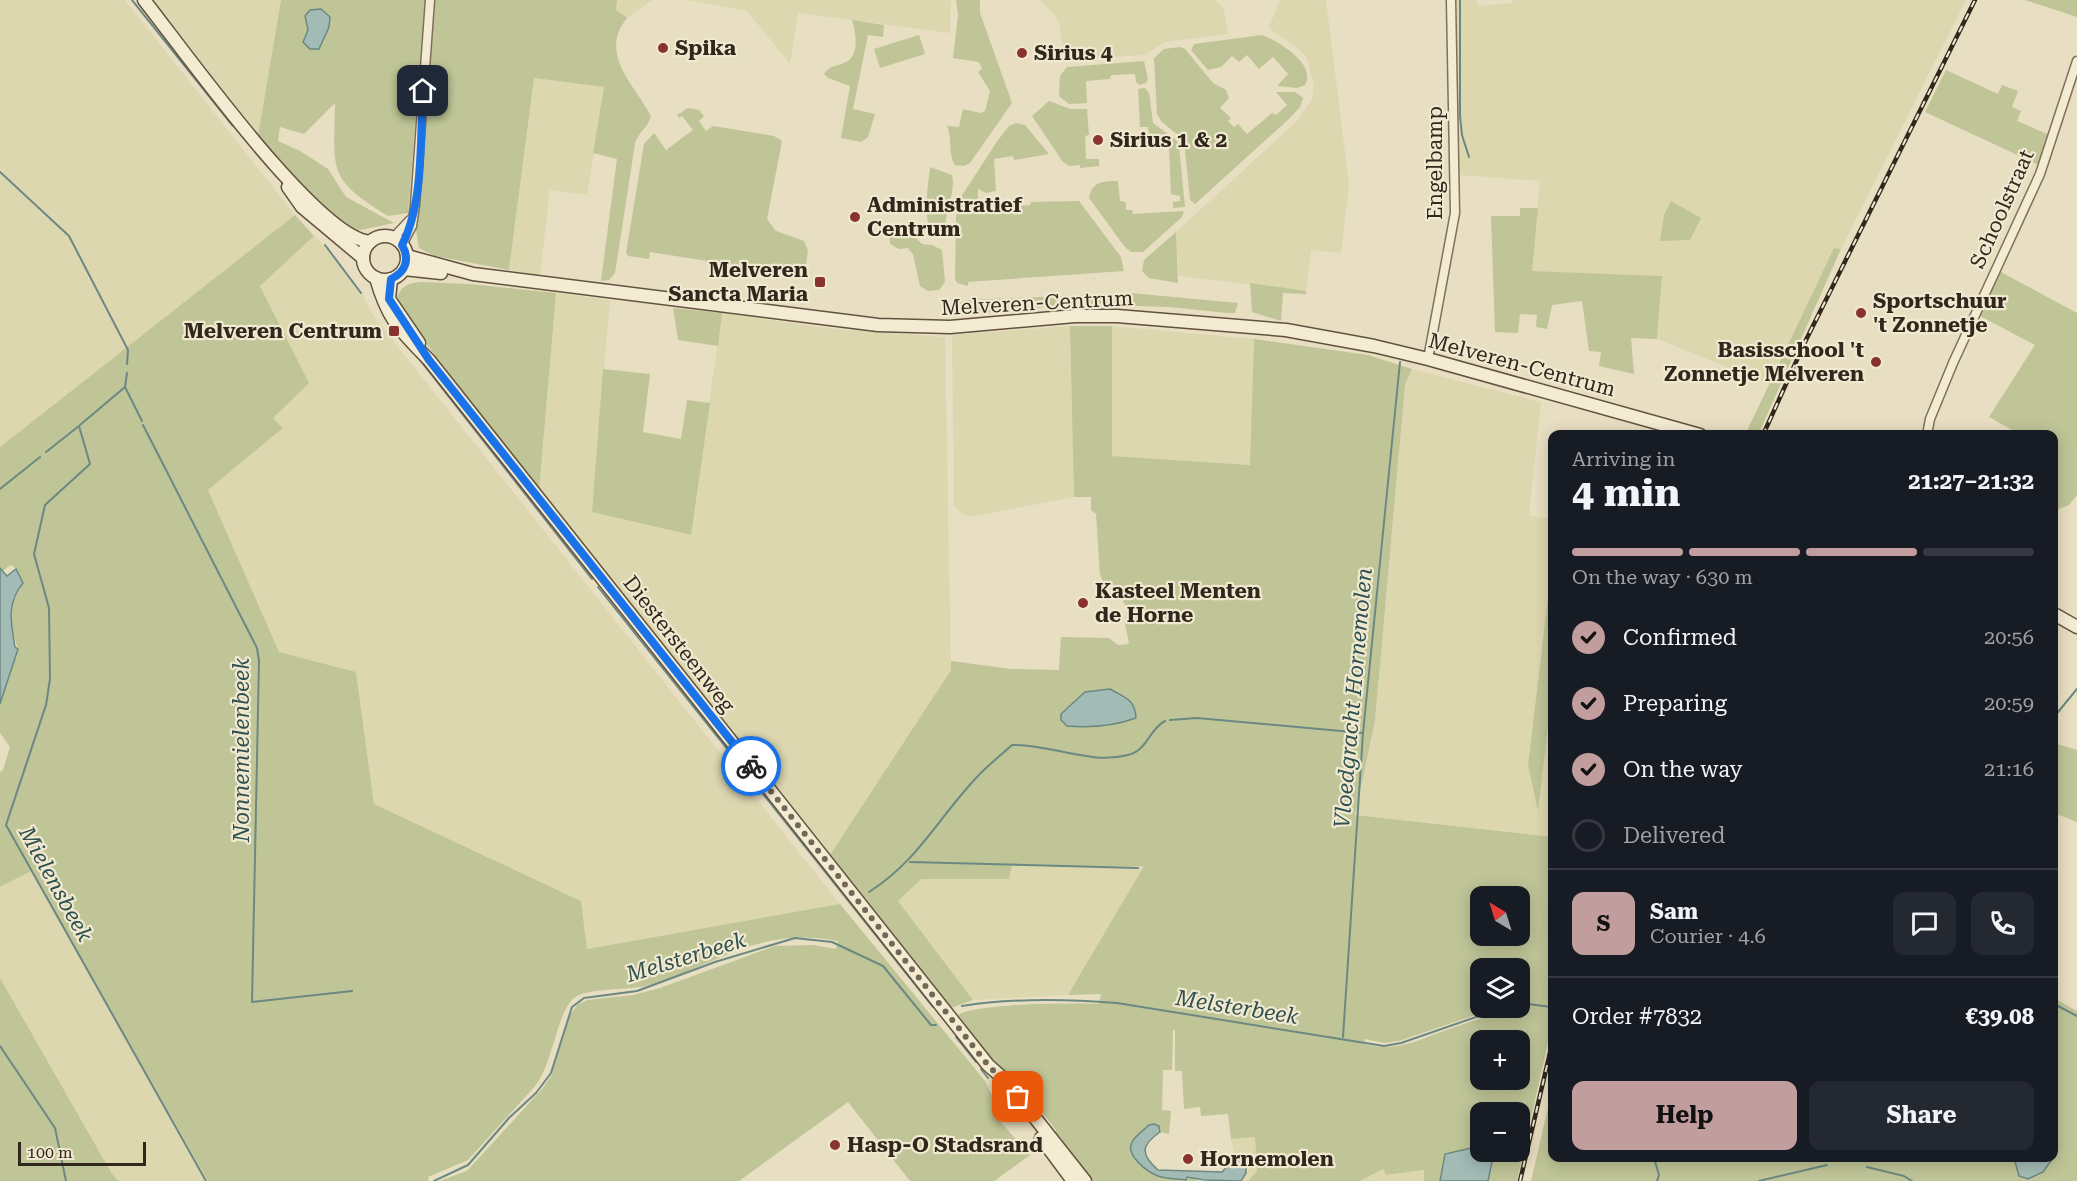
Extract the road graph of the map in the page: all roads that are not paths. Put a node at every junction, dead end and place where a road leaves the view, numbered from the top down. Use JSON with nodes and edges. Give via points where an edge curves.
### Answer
{"nodes":[{"id":1,"x":144,"y":0,"type":"edge"},
{"id":2,"x":430,"y":0,"type":"edge"},
{"id":3,"x":1451,"y":0,"type":"edge"},
{"id":4,"x":2077,"y":61,"type":"edge"},
{"id":5,"x":282,"y":175,"type":"junction"},
{"id":6,"x":370,"y":242,"type":"junction"},
{"id":7,"x":401,"y":252,"type":"junction"},
{"id":8,"x":363,"y":258,"type":"junction"},
{"id":9,"x":376,"y":278,"type":"junction"},
{"id":10,"x":391,"y":279,"type":"junction"},
{"id":11,"x":1428,"y":359,"type":"junction"},
{"id":12,"x":429,"y":360,"type":"junction"},
{"id":13,"x":1682,"y":430,"type":"edge"},
{"id":14,"x":1928,"y":430,"type":"edge"},
{"id":15,"x":2058,"y":616,"type":"edge"},
{"id":16,"x":2077,"y":627,"type":"edge"},
{"id":17,"x":988,"y":1065,"type":"junction"},
{"id":18,"x":1073,"y":1181,"type":"edge"},
{"id":19,"x":1085,"y":1181,"type":"edge"}],
"edges":[{"from":1,"to":5,"type":"main road"},
{"from":2,"to":7,"type":"street","via":[[413,218]]},
{"from":3,"to":11,"type":"street","name":"Engelbamp","via":[[1455,213]]},
{"from":4,"to":14,"type":"street","name":"Schoolstraat","via":[[2040,174],[1953,363]]},
{"from":5,"to":6,"type":"main road","via":[[341,231]]},
{"from":5,"to":8,"type":"main road","via":[[302,207]]},
{"from":6,"to":7,"type":"main road","via":[[383,236]]},
{"from":6,"to":8,"type":"main road"},
{"from":7,"to":10,"type":"main road"},
{"from":7,"to":11,"type":"main road","name":"Melveren-Centrum","via":[[473,274],[878,325],[950,327],[1096,316],[1315,334]]},
{"from":8,"to":9,"type":"main road","via":[[368,272]]},
{"from":9,"to":10,"type":"main road"},
{"from":9,"to":12,"type":"main road","name":"Diestersteenweg","via":[[387,313]]},
{"from":10,"to":12,"type":"main road","name":"Diestersteenweg","via":[[389,299]]},
{"from":11,"to":13,"type":"main road","name":"Melveren-Centrum"},
{"from":12,"to":17,"type":"main road","name":"Diestersteenweg"},
{"from":15,"to":16,"type":"main road"},
{"from":17,"to":18,"type":"main road","name":"Diestersteenweg","via":[[996,1082]]},
{"from":17,"to":19,"type":"main road","name":"Diestersteenweg","via":[[1005,1080]]}]}
